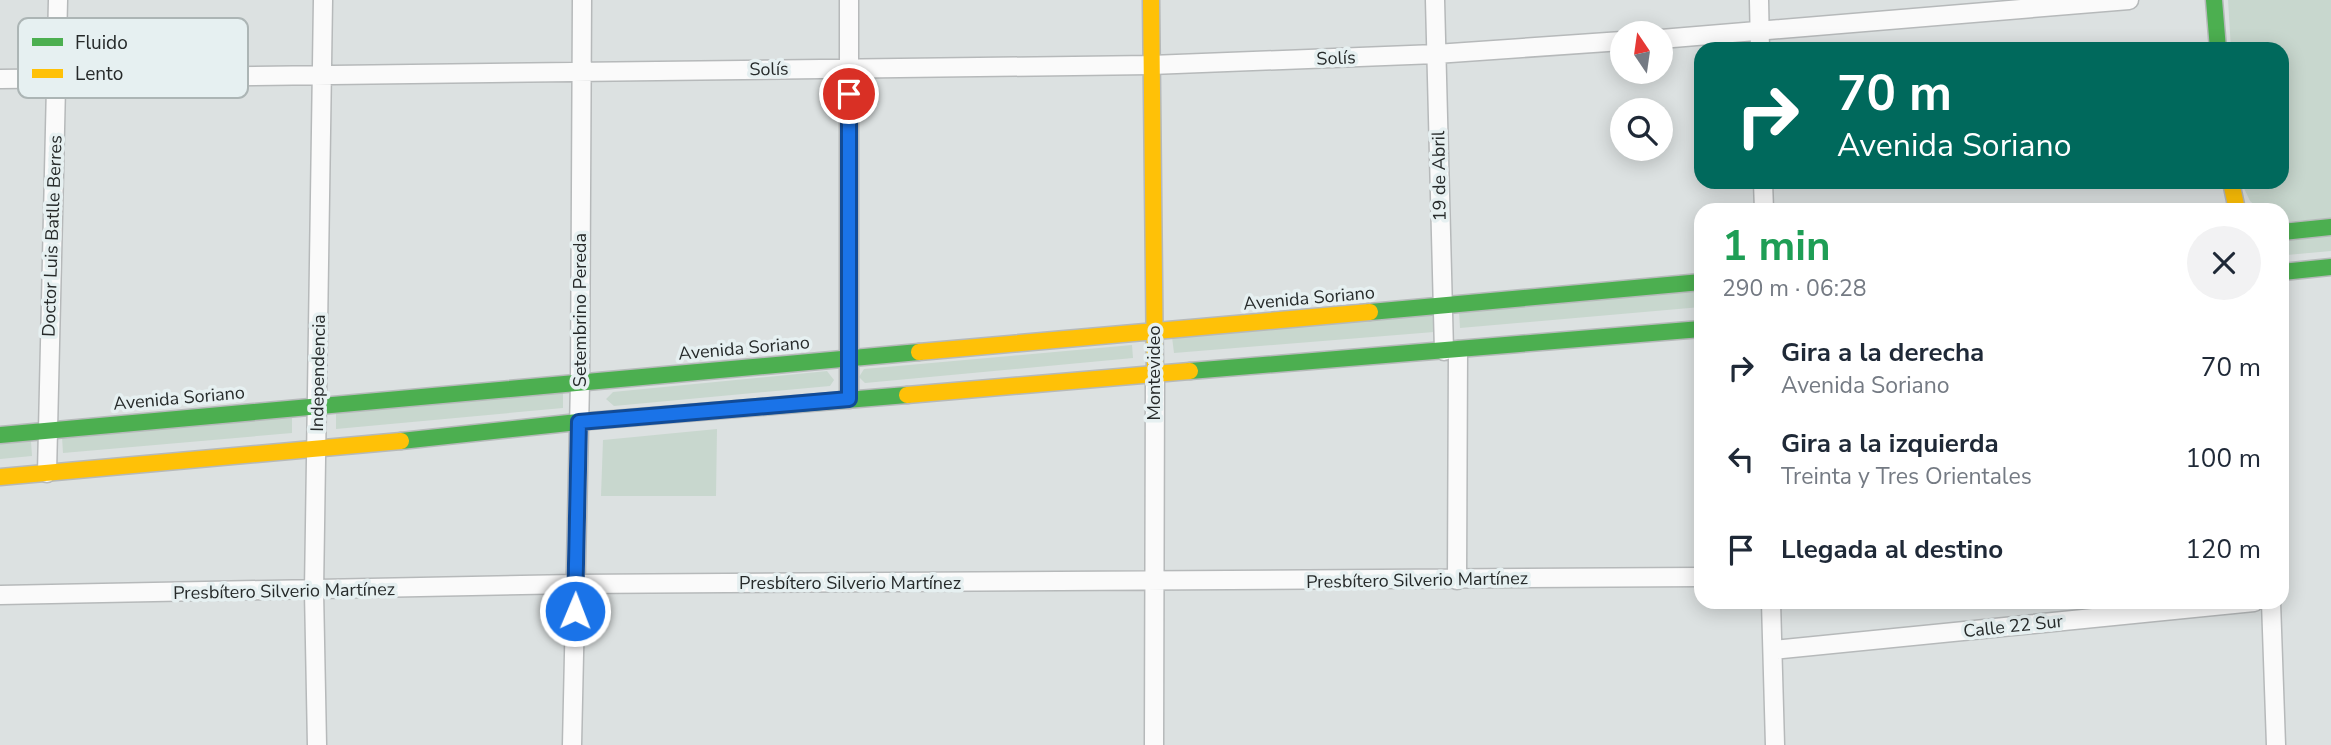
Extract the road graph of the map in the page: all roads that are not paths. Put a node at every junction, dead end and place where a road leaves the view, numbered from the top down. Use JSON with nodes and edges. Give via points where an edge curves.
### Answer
{"nodes":[{"id":1,"x":58,"y":0,"type":"edge"},
{"id":2,"x":323,"y":0,"type":"edge"},
{"id":3,"x":582,"y":0,"type":"edge"},
{"id":4,"x":849,"y":0,"type":"edge"},
{"id":5,"x":1151,"y":0,"type":"edge"},
{"id":6,"x":1435,"y":0,"type":"edge"},
{"id":7,"x":1759,"y":0,"type":"edge"},
{"id":8,"x":2129,"y":0,"type":"edge"},
{"id":9,"x":2214,"y":0,"type":"edge"},
{"id":10,"x":58,"y":18,"type":"edge"},
{"id":11,"x":1673,"y":39,"type":"edge"},
{"id":12,"x":1760,"y":40,"type":"edge"},
{"id":13,"x":1610,"y":42,"type":"edge"},
{"id":14,"x":2217,"y":42,"type":"edge"},
{"id":15,"x":1436,"y":54,"type":"junction"},
{"id":16,"x":1151,"y":65,"type":"junction"},
{"id":17,"x":848,"y":68,"type":"junction"},
{"id":18,"x":580,"y":71,"type":"junction"},
{"id":19,"x":323,"y":73,"type":"junction"},
{"id":20,"x":248,"y":74,"type":"edge"},
{"id":21,"x":0,"y":79,"type":"edge"},
{"id":22,"x":18,"y":79,"type":"edge"},
{"id":23,"x":55,"y":98,"type":"edge"},
{"id":24,"x":2331,"y":227,"type":"edge"},
{"id":25,"x":2289,"y":231,"type":"edge"},
{"id":26,"x":2331,"y":267,"type":"edge"},
{"id":27,"x":2289,"y":271,"type":"edge"},
{"id":28,"x":1694,"y":283,"type":"edge"},
{"id":29,"x":1442,"y":305,"type":"junction"},
{"id":30,"x":1694,"y":329,"type":"edge"},
{"id":31,"x":1154,"y":331,"type":"junction"},
{"id":32,"x":1451,"y":351,"type":"junction"},
{"id":33,"x":849,"y":358,"type":"junction"},
{"id":34,"x":1155,"y":373,"type":"junction"},
{"id":35,"x":580,"y":383,"type":"junction"},
{"id":36,"x":849,"y":399,"type":"junction"},
{"id":37,"x":317,"y":405,"type":"junction"},
{"id":38,"x":579,"y":422,"type":"junction"},
{"id":39,"x":47,"y":430,"type":"junction"},
{"id":40,"x":0,"y":435,"type":"edge"},
{"id":41,"x":317,"y":450,"type":"junction"},
{"id":42,"x":47,"y":473,"type":"junction"},
{"id":43,"x":0,"y":477,"type":"edge"},
{"id":44,"x":1694,"y":577,"type":"edge"},
{"id":45,"x":1457,"y":580,"type":"junction"},
{"id":46,"x":1152,"y":582,"type":"junction"},
{"id":47,"x":575,"y":584,"type":"junction"},
{"id":48,"x":314,"y":591,"type":"junction"},
{"id":49,"x":0,"y":595,"type":"edge"},
{"id":50,"x":1771,"y":609,"type":"edge"},
{"id":51,"x":2184,"y":609,"type":"edge"},
{"id":52,"x":2271,"y":609,"type":"edge"},
{"id":53,"x":1773,"y":650,"type":"junction"},
{"id":54,"x":317,"y":745,"type":"edge"},
{"id":55,"x":572,"y":745,"type":"edge"},
{"id":56,"x":1154,"y":745,"type":"edge"},
{"id":57,"x":1775,"y":745,"type":"edge"},
{"id":58,"x":2276,"y":745,"type":"edge"}],
"edges":[{"from":1,"to":10,"type":"street","name":"Doctor Luis Batlle Berres"},
{"from":2,"to":19,"type":"street","name":"Independencia"},
{"from":3,"to":18,"type":"street","name":"Setembrino Pereda"},
{"from":4,"to":17,"type":"street"},
{"from":5,"to":16,"type":"street","name":"Montevideo"},
{"from":6,"to":15,"type":"street","name":"19 de Abril"},
{"from":7,"to":12,"type":"street"},
{"from":8,"to":12,"type":"street"},
{"from":9,"to":14,"type":"street"},
{"from":11,"to":12,"type":"street"},
{"from":13,"to":15,"type":"street","name":"Solís"},
{"from":15,"to":16,"type":"street","name":"Solís"},
{"from":15,"to":29,"type":"street","name":"19 de Abril"},
{"from":16,"to":17,"type":"street","name":"Solís"},
{"from":16,"to":31,"type":"street","name":"Montevideo"},
{"from":17,"to":18,"type":"street","name":"Solís"},
{"from":17,"to":33,"type":"street"},
{"from":18,"to":19,"type":"street","name":"Solís"},
{"from":18,"to":35,"type":"street","name":"Setembrino Pereda"},
{"from":19,"to":20,"type":"street","name":"Solís"},
{"from":19,"to":37,"type":"street","name":"Independencia"},
{"from":21,"to":22,"type":"street","name":"Solís"},
{"from":23,"to":39,"type":"street","name":"Doctor Luis Batlle Berres"},
{"from":24,"to":25,"type":"street"},
{"from":26,"to":27,"type":"street"},
{"from":28,"to":29,"type":"street","name":"Avenida Soriano"},
{"from":29,"to":31,"type":"street","name":"Avenida Soriano"},
{"from":29,"to":32,"type":"street","name":"19 de Abril"},
{"from":30,"to":32,"type":"street"},
{"from":31,"to":33,"type":"street","name":"Avenida Soriano"},
{"from":31,"to":34,"type":"street","name":"Montevideo"},
{"from":32,"to":34,"type":"street"},
{"from":32,"to":45,"type":"street","name":"19 de Abril"},
{"from":33,"to":35,"type":"street","name":"Avenida Soriano"},
{"from":33,"to":36,"type":"street"},
{"from":34,"to":36,"type":"street"},
{"from":34,"to":46,"type":"street","name":"Montevideo"},
{"from":35,"to":37,"type":"street","name":"Avenida Soriano"},
{"from":35,"to":38,"type":"street","name":"Setembrino Pereda"},
{"from":36,"to":38,"type":"street"},
{"from":37,"to":39,"type":"street","name":"Avenida Soriano"},
{"from":37,"to":41,"type":"street","name":"Independencia"},
{"from":38,"to":41,"type":"street"},
{"from":38,"to":47,"type":"street","name":"Setembrino Pereda"},
{"from":39,"to":40,"type":"street","name":"Avenida Soriano"},
{"from":39,"to":42,"type":"street","name":"Doctor Luis Batlle Berres"},
{"from":41,"to":42,"type":"street"},
{"from":41,"to":48,"type":"street","name":"Independencia"},
{"from":42,"to":43,"type":"street"},
{"from":44,"to":45,"type":"street","name":"Presbítero Silverio Martínez"},
{"from":45,"to":46,"type":"street","name":"Presbítero Silverio Martínez"},
{"from":46,"to":47,"type":"street","name":"Presbítero Silverio Martínez"},
{"from":46,"to":56,"type":"street","name":"Montevideo"},
{"from":47,"to":48,"type":"street","name":"Presbítero Silverio Martínez"},
{"from":47,"to":55,"type":"street","name":"Setembrino Pereda"},
{"from":48,"to":49,"type":"street","name":"Presbítero Silverio Martínez"},
{"from":48,"to":54,"type":"street","name":"Independencia"},
{"from":50,"to":53,"type":"street"},
{"from":51,"to":53,"type":"street","name":"Calle 22 Sur"},
{"from":52,"to":58,"type":"street"},
{"from":53,"to":57,"type":"street"}]}
